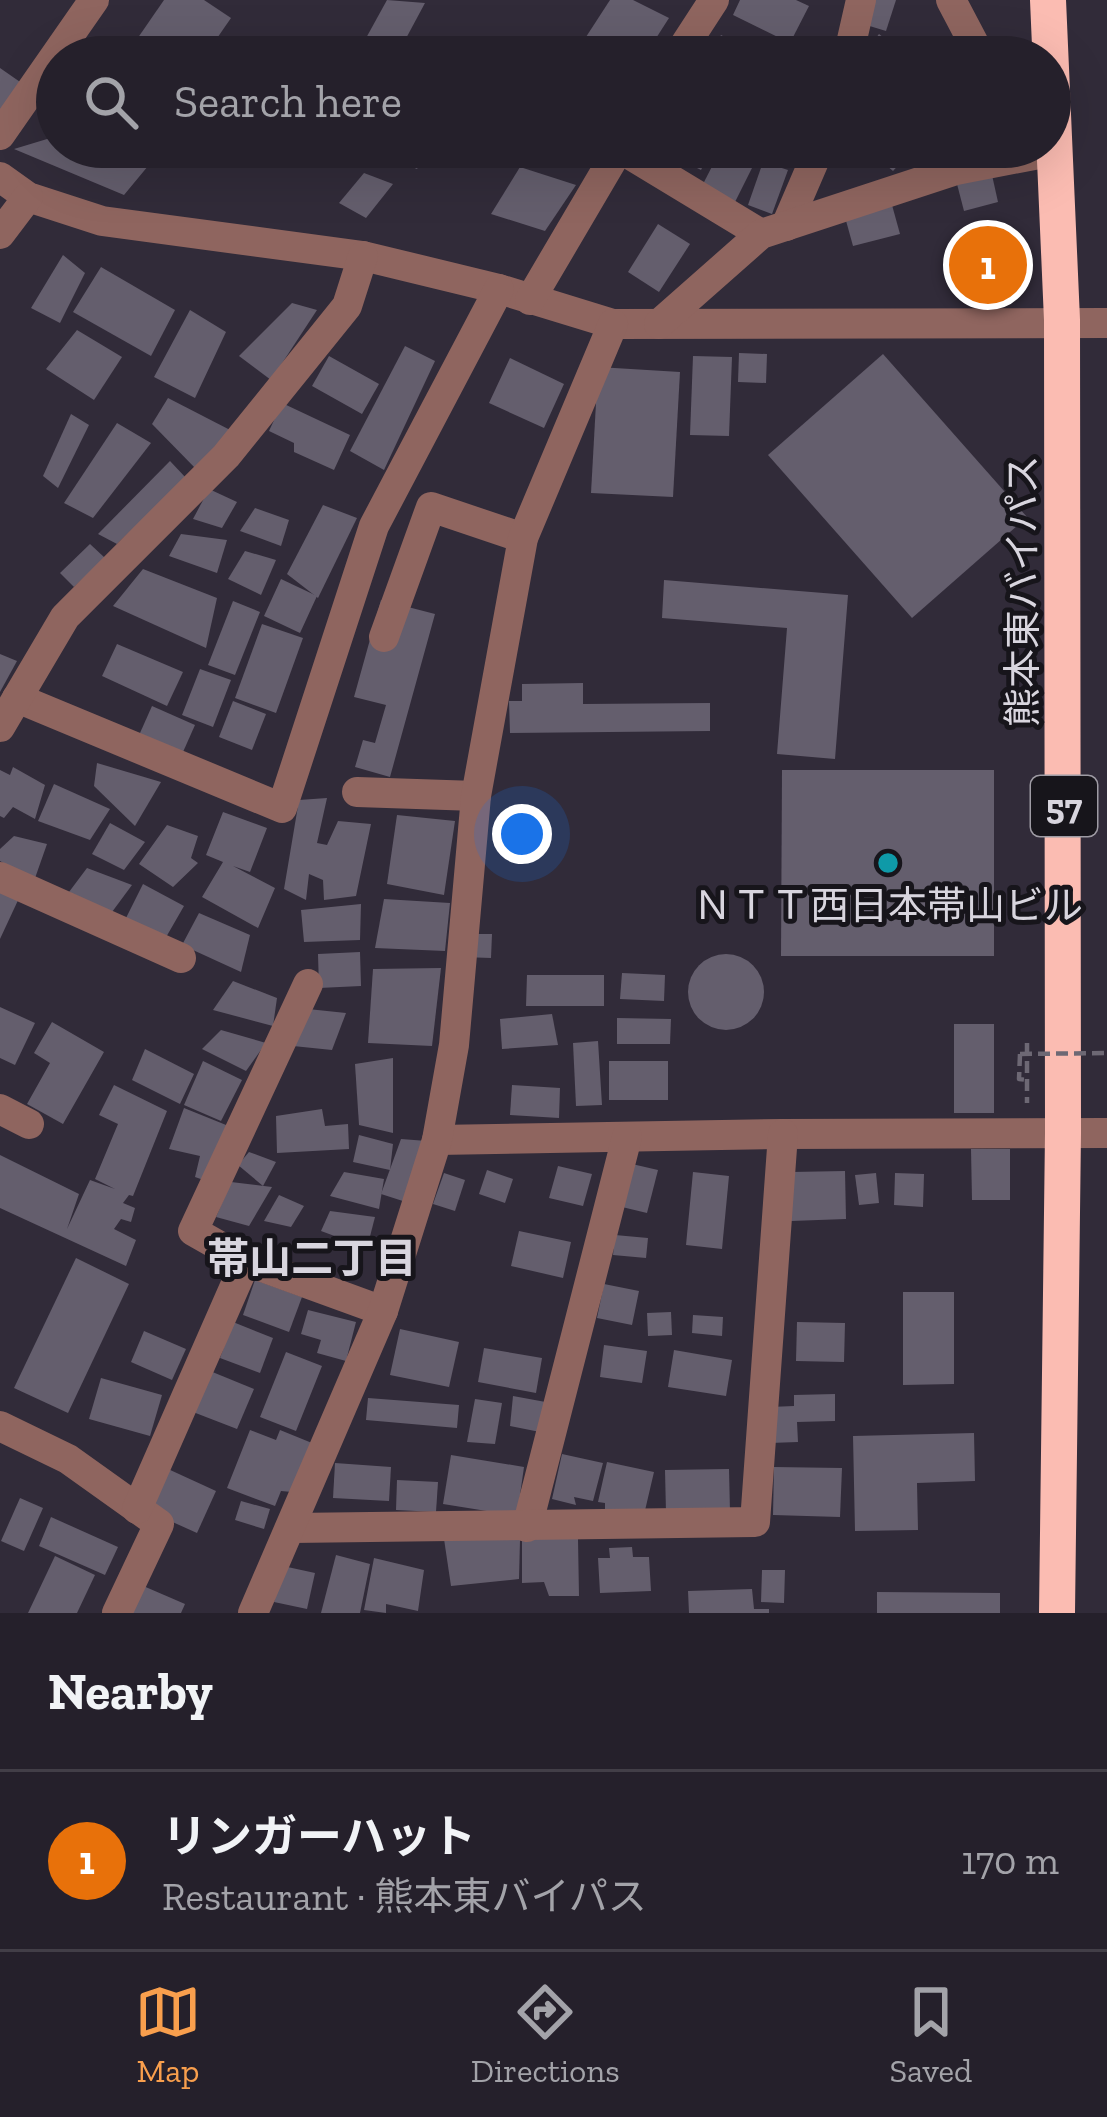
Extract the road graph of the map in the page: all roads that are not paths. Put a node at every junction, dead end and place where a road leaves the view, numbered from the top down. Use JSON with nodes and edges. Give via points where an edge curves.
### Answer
{"nodes":[{"id":1,"x":94,"y":0,"type":"edge"},
{"id":2,"x":714,"y":0,"type":"edge"},
{"id":3,"x":861,"y":0,"type":"edge"},
{"id":4,"x":951,"y":0,"type":"edge"},
{"id":5,"x":1048,"y":0,"type":"edge"},
{"id":6,"x":69,"y":36,"type":"edge"},
{"id":7,"x":691,"y":36,"type":"edge"},
{"id":8,"x":853,"y":36,"type":"edge"},
{"id":9,"x":970,"y":36,"type":"edge"},
{"id":10,"x":1049,"y":36,"type":"edge"},
{"id":11,"x":36,"y":83,"type":"edge"},
{"id":12,"x":0,"y":135,"type":"edge"},
{"id":13,"x":608,"y":168,"type":"edge"},
{"id":14,"x":659,"y":168,"type":"edge"},
{"id":15,"x":808,"y":168,"type":"edge"},
{"id":16,"x":966,"y":168,"type":"edge"},
{"id":17,"x":1056,"y":168,"type":"edge"},
{"id":18,"x":0,"y":177,"type":"edge"},
{"id":19,"x":28,"y":197,"type":"junction"},
{"id":20,"x":773,"y":230,"type":"junction"},
{"id":21,"x":0,"y":234,"type":"edge"},
{"id":22,"x":364,"y":256,"type":"junction"},
{"id":23,"x":499,"y":289,"type":"junction"},
{"id":24,"x":530,"y":300,"type":"junction"},
{"id":25,"x":1063,"y":320,"type":"junction"},
{"id":26,"x":1107,"y":323,"type":"edge"},
{"id":27,"x":613,"y":324,"type":"junction"},
{"id":28,"x":659,"y":324,"type":"junction"},
{"id":29,"x":523,"y":538,"type":"junction"},
{"id":30,"x":384,"y":637,"type":"dead end"},
{"id":31,"x":17,"y":698,"type":"junction"},
{"id":32,"x":0,"y":727,"type":"edge"},
{"id":33,"x":357,"y":792,"type":"dead end"},
{"id":34,"x":476,"y":796,"type":"junction"},
{"id":35,"x":0,"y":877,"type":"edge"},
{"id":36,"x":181,"y":958,"type":"dead end"},
{"id":37,"x":308,"y":984,"type":"dead end"},
{"id":38,"x":0,"y":1109,"type":"edge"},
{"id":39,"x":29,"y":1124,"type":"dead end"},
{"id":40,"x":1063,"y":1133,"type":"junction"},
{"id":41,"x":1107,"y":1133,"type":"edge"},
{"id":42,"x":783,"y":1134,"type":"junction"},
{"id":43,"x":626,"y":1137,"type":"junction"},
{"id":44,"x":437,"y":1140,"type":"junction"},
{"id":45,"x":246,"y":1262,"type":"junction"},
{"id":46,"x":383,"y":1311,"type":"junction"},
{"id":47,"x":0,"y":1426,"type":"edge"},
{"id":48,"x":137,"y":1509,"type":"junction"},
{"id":49,"x":527,"y":1527,"type":"junction"},
{"id":50,"x":291,"y":1528,"type":"junction"},
{"id":51,"x":117,"y":1613,"type":"edge"},
{"id":52,"x":254,"y":1613,"type":"edge"},
{"id":53,"x":1057,"y":1613,"type":"edge"}],
"edges":[{"from":1,"to":6,"type":"street"},
{"from":2,"to":7,"type":"street"},
{"from":3,"to":8,"type":"street"},
{"from":4,"to":9,"type":"street"},
{"from":5,"to":10,"type":"highway","name":"熊本東バイパス","number":"57"},
{"from":11,"to":12,"type":"street"},
{"from":13,"to":24,"type":"street"},
{"from":14,"to":20,"type":"street"},
{"from":15,"to":20,"type":"street"},
{"from":16,"to":20,"type":"street"},
{"from":17,"to":25,"type":"highway","name":"熊本東バイパス","number":"57"},
{"from":18,"to":19,"type":"street"},
{"from":19,"to":21,"type":"street"},
{"from":19,"to":22,"type":"street","via":[[103,221]]},
{"from":20,"to":28,"type":"street"},
{"from":22,"to":23,"type":"street"},
{"from":22,"to":31,"type":"street","via":[[347,306],[226,456],[65,617]]},
{"from":23,"to":24,"type":"street"},
{"from":23,"to":31,"type":"street","via":[[374,526],[282,808]]},
{"from":24,"to":27,"type":"street"},
{"from":25,"to":26,"type":"street"},
{"from":25,"to":28,"type":"street"},
{"from":25,"to":40,"type":"highway","name":"熊本東バイパス","number":"57"},
{"from":27,"to":28,"type":"street"},
{"from":27,"to":29,"type":"street"},
{"from":29,"to":30,"type":"street","via":[[430,507]]},
{"from":29,"to":34,"type":"street"},
{"from":31,"to":32,"type":"street"},
{"from":33,"to":34,"type":"street"},
{"from":34,"to":44,"type":"street","via":[[454,1045]]},
{"from":35,"to":36,"type":"street"},
{"from":37,"to":45,"type":"street","via":[[193,1231]]},
{"from":38,"to":39,"type":"street"},
{"from":40,"to":41,"type":"street"},
{"from":40,"to":42,"type":"street"},
{"from":40,"to":53,"type":"highway","name":"熊本東バイパス","number":"57"},
{"from":42,"to":43,"type":"street"},
{"from":42,"to":49,"type":"street","via":[[755,1522]]},
{"from":43,"to":44,"type":"street"},
{"from":43,"to":49,"type":"street"},
{"from":44,"to":46,"type":"street"},
{"from":45,"to":46,"type":"street"},
{"from":45,"to":48,"type":"street"},
{"from":46,"to":50,"type":"street"},
{"from":47,"to":48,"type":"street","via":[[68,1460]]},
{"from":48,"to":51,"type":"street","via":[[159,1524]]},
{"from":49,"to":50,"type":"street"},
{"from":50,"to":52,"type":"street"}]}
